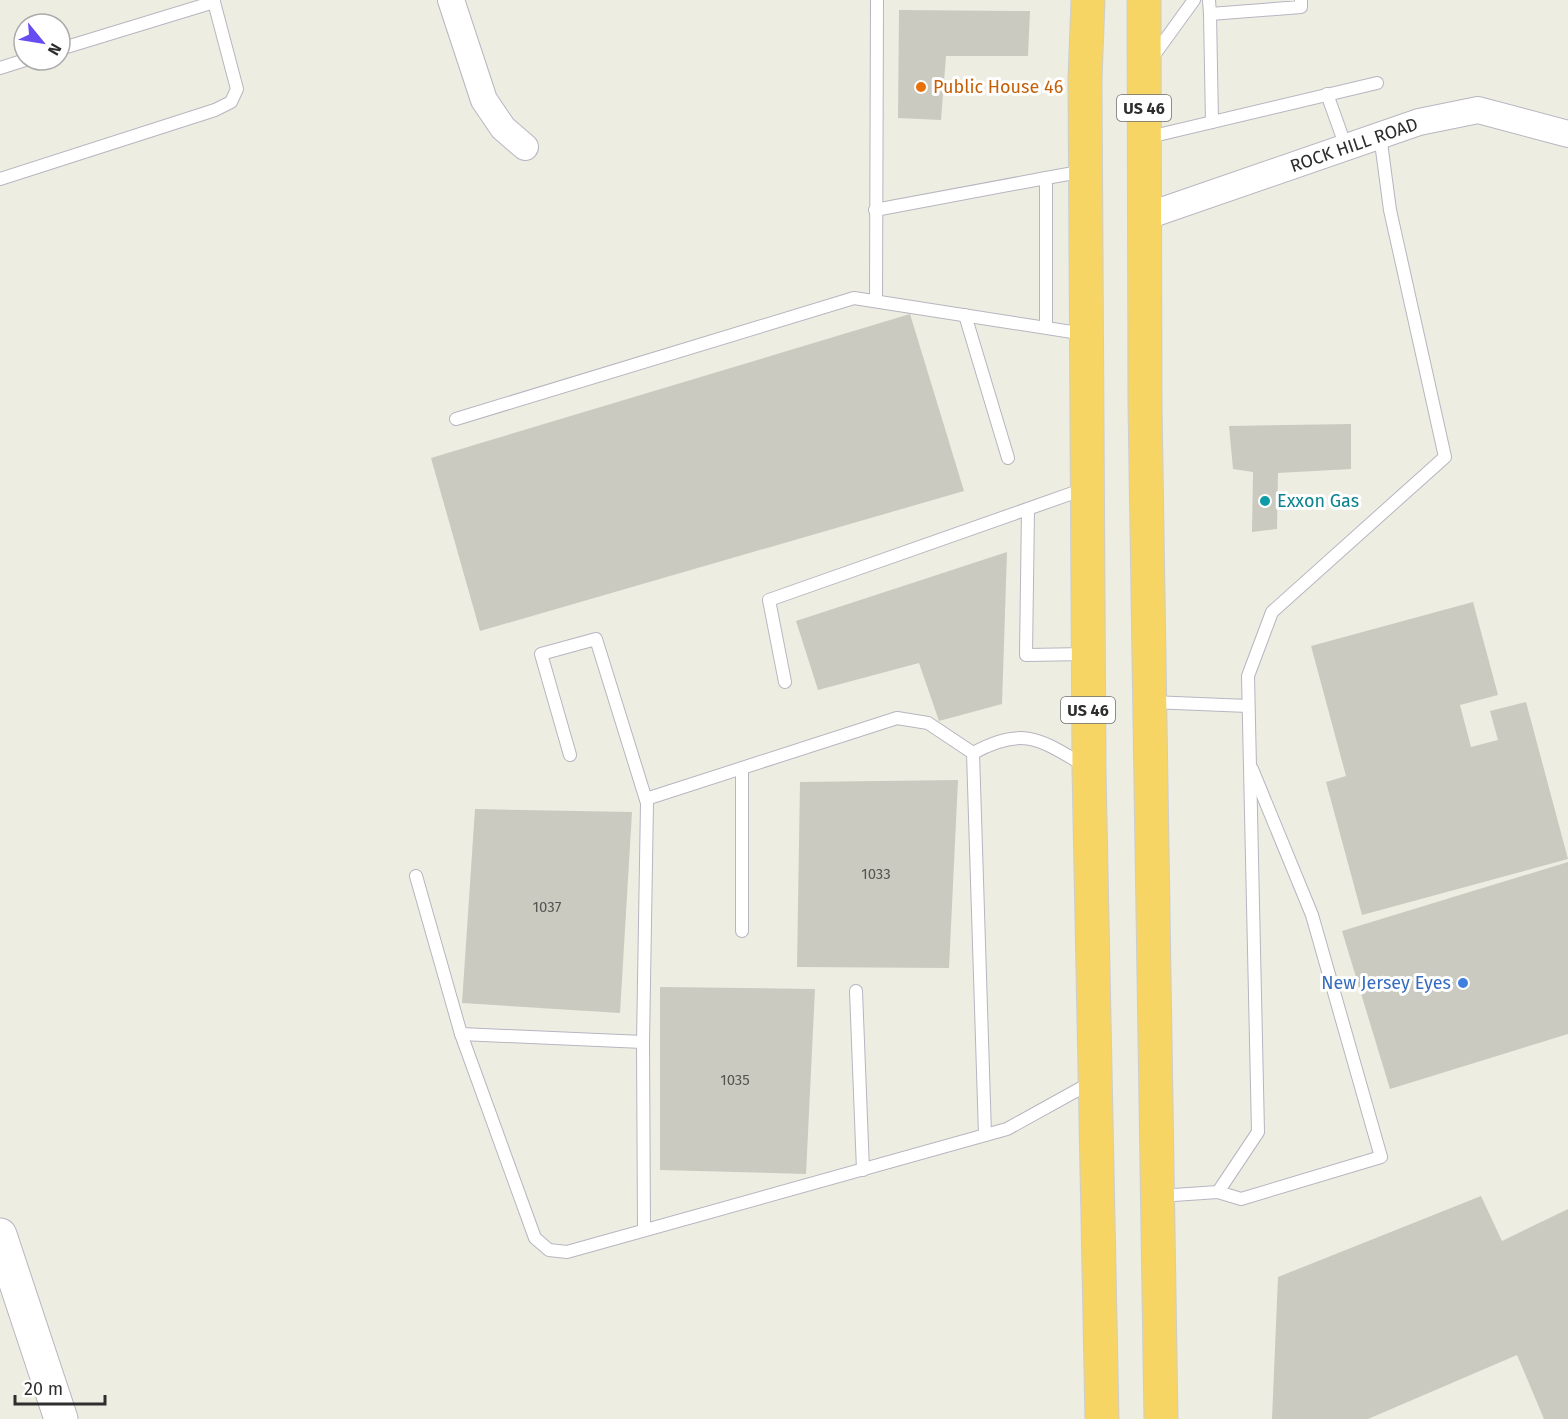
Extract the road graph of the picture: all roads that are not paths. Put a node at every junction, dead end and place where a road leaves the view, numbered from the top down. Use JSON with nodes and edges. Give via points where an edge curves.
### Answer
{"nodes":[{"id":1,"x":451,"y":0,"type":"edge"},
{"id":2,"x":877,"y":0,"type":"edge"},
{"id":3,"x":1088,"y":0,"type":"edge"},
{"id":4,"x":1144,"y":0,"type":"edge"},
{"id":5,"x":1194,"y":0,"type":"edge"},
{"id":6,"x":1209,"y":0,"type":"edge"},
{"id":7,"x":1302,"y":0,"type":"edge"},
{"id":8,"x":214,"y":1,"type":"edge"},
{"id":9,"x":1210,"y":14,"type":"junction"},
{"id":10,"x":72,"y":45,"type":"edge"},
{"id":11,"x":1144,"y":69,"type":"junction"},
{"id":12,"x":1377,"y":82,"type":"dead end"},
{"id":13,"x":1327,"y":94,"type":"junction"},
{"id":14,"x":1212,"y":122,"type":"junction"},
{"id":15,"x":1567,"y":132,"type":"edge"},
{"id":16,"x":1380,"y":135,"type":"junction"},
{"id":17,"x":1144,"y":138,"type":"junction"},
{"id":18,"x":525,"y":147,"type":"dead end"},
{"id":19,"x":1346,"y":147,"type":"junction"},
{"id":20,"x":1086,"y":171,"type":"junction"},
{"id":21,"x":1046,"y":178,"type":"junction"},
{"id":22,"x":0,"y":179,"type":"edge"},
{"id":23,"x":875,"y":210,"type":"junction"},
{"id":24,"x":1144,"y":217,"type":"junction"},
{"id":25,"x":876,"y":301,"type":"junction"},
{"id":26,"x":965,"y":315,"type":"junction"},
{"id":27,"x":1046,"y":327,"type":"junction"},
{"id":28,"x":1087,"y":334,"type":"junction"},
{"id":29,"x":456,"y":419,"type":"dead end"},
{"id":30,"x":1008,"y":458,"type":"dead end"},
{"id":31,"x":1088,"y":488,"type":"junction"},
{"id":32,"x":1028,"y":509,"type":"junction"},
{"id":33,"x":1088,"y":654,"type":"junction"},
{"id":34,"x":785,"y":682,"type":"dead end"},
{"id":35,"x":1149,"y":702,"type":"junction"},
{"id":36,"x":1248,"y":706,"type":"junction"},
{"id":37,"x":973,"y":753,"type":"junction"},
{"id":38,"x":570,"y":755,"type":"dead end"},
{"id":39,"x":1250,"y":763,"type":"junction"},
{"id":40,"x":742,"y":768,"type":"junction"},
{"id":41,"x":1089,"y":769,"type":"junction"},
{"id":42,"x":646,"y":799,"type":"junction"},
{"id":43,"x":416,"y":876,"type":"dead end"},
{"id":44,"x":742,"y":931,"type":"dead end"},
{"id":45,"x":856,"y":991,"type":"dead end"},
{"id":46,"x":462,"y":1034,"type":"junction"},
{"id":47,"x":643,"y":1042,"type":"junction"},
{"id":48,"x":1096,"y":1080,"type":"junction"},
{"id":49,"x":985,"y":1135,"type":"junction"},
{"id":50,"x":863,"y":1170,"type":"junction"},
{"id":51,"x":1218,"y":1192,"type":"junction"},
{"id":52,"x":1157,"y":1196,"type":"junction"},
{"id":53,"x":644,"y":1230,"type":"junction"},
{"id":54,"x":0,"y":1235,"type":"edge"},
{"id":55,"x":61,"y":1419,"type":"edge"},
{"id":56,"x":1102,"y":1419,"type":"edge"},
{"id":57,"x":1161,"y":1419,"type":"edge"}],
"edges":[{"from":1,"to":18,"type":"street","via":[[484,100],[503,128]]},
{"from":2,"to":23,"type":"lane"},
{"from":3,"to":20,"type":"highway","number":"US 46"},
{"from":4,"to":11,"type":"highway","number":"US 46"},
{"from":5,"to":11,"type":"lane"},
{"from":6,"to":9,"type":"lane"},
{"from":7,"to":9,"type":"lane","via":[[1301,7]]},
{"from":8,"to":10,"type":"lane"},
{"from":8,"to":22,"type":"lane","via":[[237,89],[231,102]]},
{"from":9,"to":14,"type":"lane"},
{"from":11,"to":17,"type":"highway","number":"US 46"},
{"from":12,"to":13,"type":"lane"},
{"from":13,"to":14,"type":"lane"},
{"from":13,"to":19,"type":"lane"},
{"from":14,"to":17,"type":"lane"},
{"from":15,"to":16,"type":"street","name":"ROCK HILL ROAD","via":[[1478,110]]},
{"from":16,"to":19,"type":"street","name":"ROCK HILL ROAD"},
{"from":16,"to":36,"type":"lane","via":[[1390,210],[1445,457],[1272,612],[1248,676]]},
{"from":17,"to":24,"type":"highway","number":"US 46"},
{"from":19,"to":24,"type":"street","name":"ROCK HILL ROAD"},
{"from":20,"to":21,"type":"lane"},
{"from":20,"to":28,"type":"highway","number":"US 46"},
{"from":21,"to":23,"type":"lane"},
{"from":21,"to":27,"type":"lane"},
{"from":23,"to":25,"type":"lane"},
{"from":24,"to":35,"type":"highway","number":"US 46"},
{"from":25,"to":26,"type":"lane"},
{"from":25,"to":29,"type":"lane","via":[[854,298]]},
{"from":26,"to":27,"type":"lane"},
{"from":26,"to":30,"type":"lane"},
{"from":27,"to":28,"type":"lane"},
{"from":28,"to":31,"type":"highway","number":"US 46"},
{"from":31,"to":32,"type":"lane"},
{"from":31,"to":33,"type":"highway","number":"US 46"},
{"from":32,"to":33,"type":"lane","via":[[1026,655]]},
{"from":32,"to":34,"type":"lane","via":[[769,600]]},
{"from":33,"to":41,"type":"highway","number":"US 46"},
{"from":35,"to":36,"type":"lane"},
{"from":35,"to":52,"type":"highway","number":"US 46"},
{"from":36,"to":39,"type":"lane"},
{"from":37,"to":40,"type":"lane","via":[[928,723],[897,718]]},
{"from":37,"to":41,"type":"lane","via":[[997,740],[1026,738],[1043,742]]},
{"from":37,"to":49,"type":"lane"},
{"from":38,"to":42,"type":"lane","via":[[541,654],[596,639]]},
{"from":39,"to":51,"type":"lane","via":[[1258,1132]]},
{"from":39,"to":51,"type":"lane","via":[[1312,915],[1381,1157],[1241,1199]]},
{"from":40,"to":42,"type":"lane"},
{"from":40,"to":44,"type":"lane"},
{"from":41,"to":48,"type":"highway","number":"US 46"},
{"from":42,"to":47,"type":"lane"},
{"from":43,"to":46,"type":"lane"},
{"from":45,"to":50,"type":"lane"},
{"from":46,"to":47,"type":"lane"},
{"from":46,"to":53,"type":"lane","via":[[535,1239],[549,1250],[567,1252]]},
{"from":47,"to":53,"type":"lane"},
{"from":48,"to":49,"type":"lane","via":[[1007,1129]]},
{"from":48,"to":56,"type":"highway","number":"US 46"},
{"from":49,"to":50,"type":"lane"},
{"from":50,"to":53,"type":"lane"},
{"from":51,"to":52,"type":"lane"},
{"from":52,"to":57,"type":"highway","number":"US 46"},
{"from":54,"to":55,"type":"street"}]}
